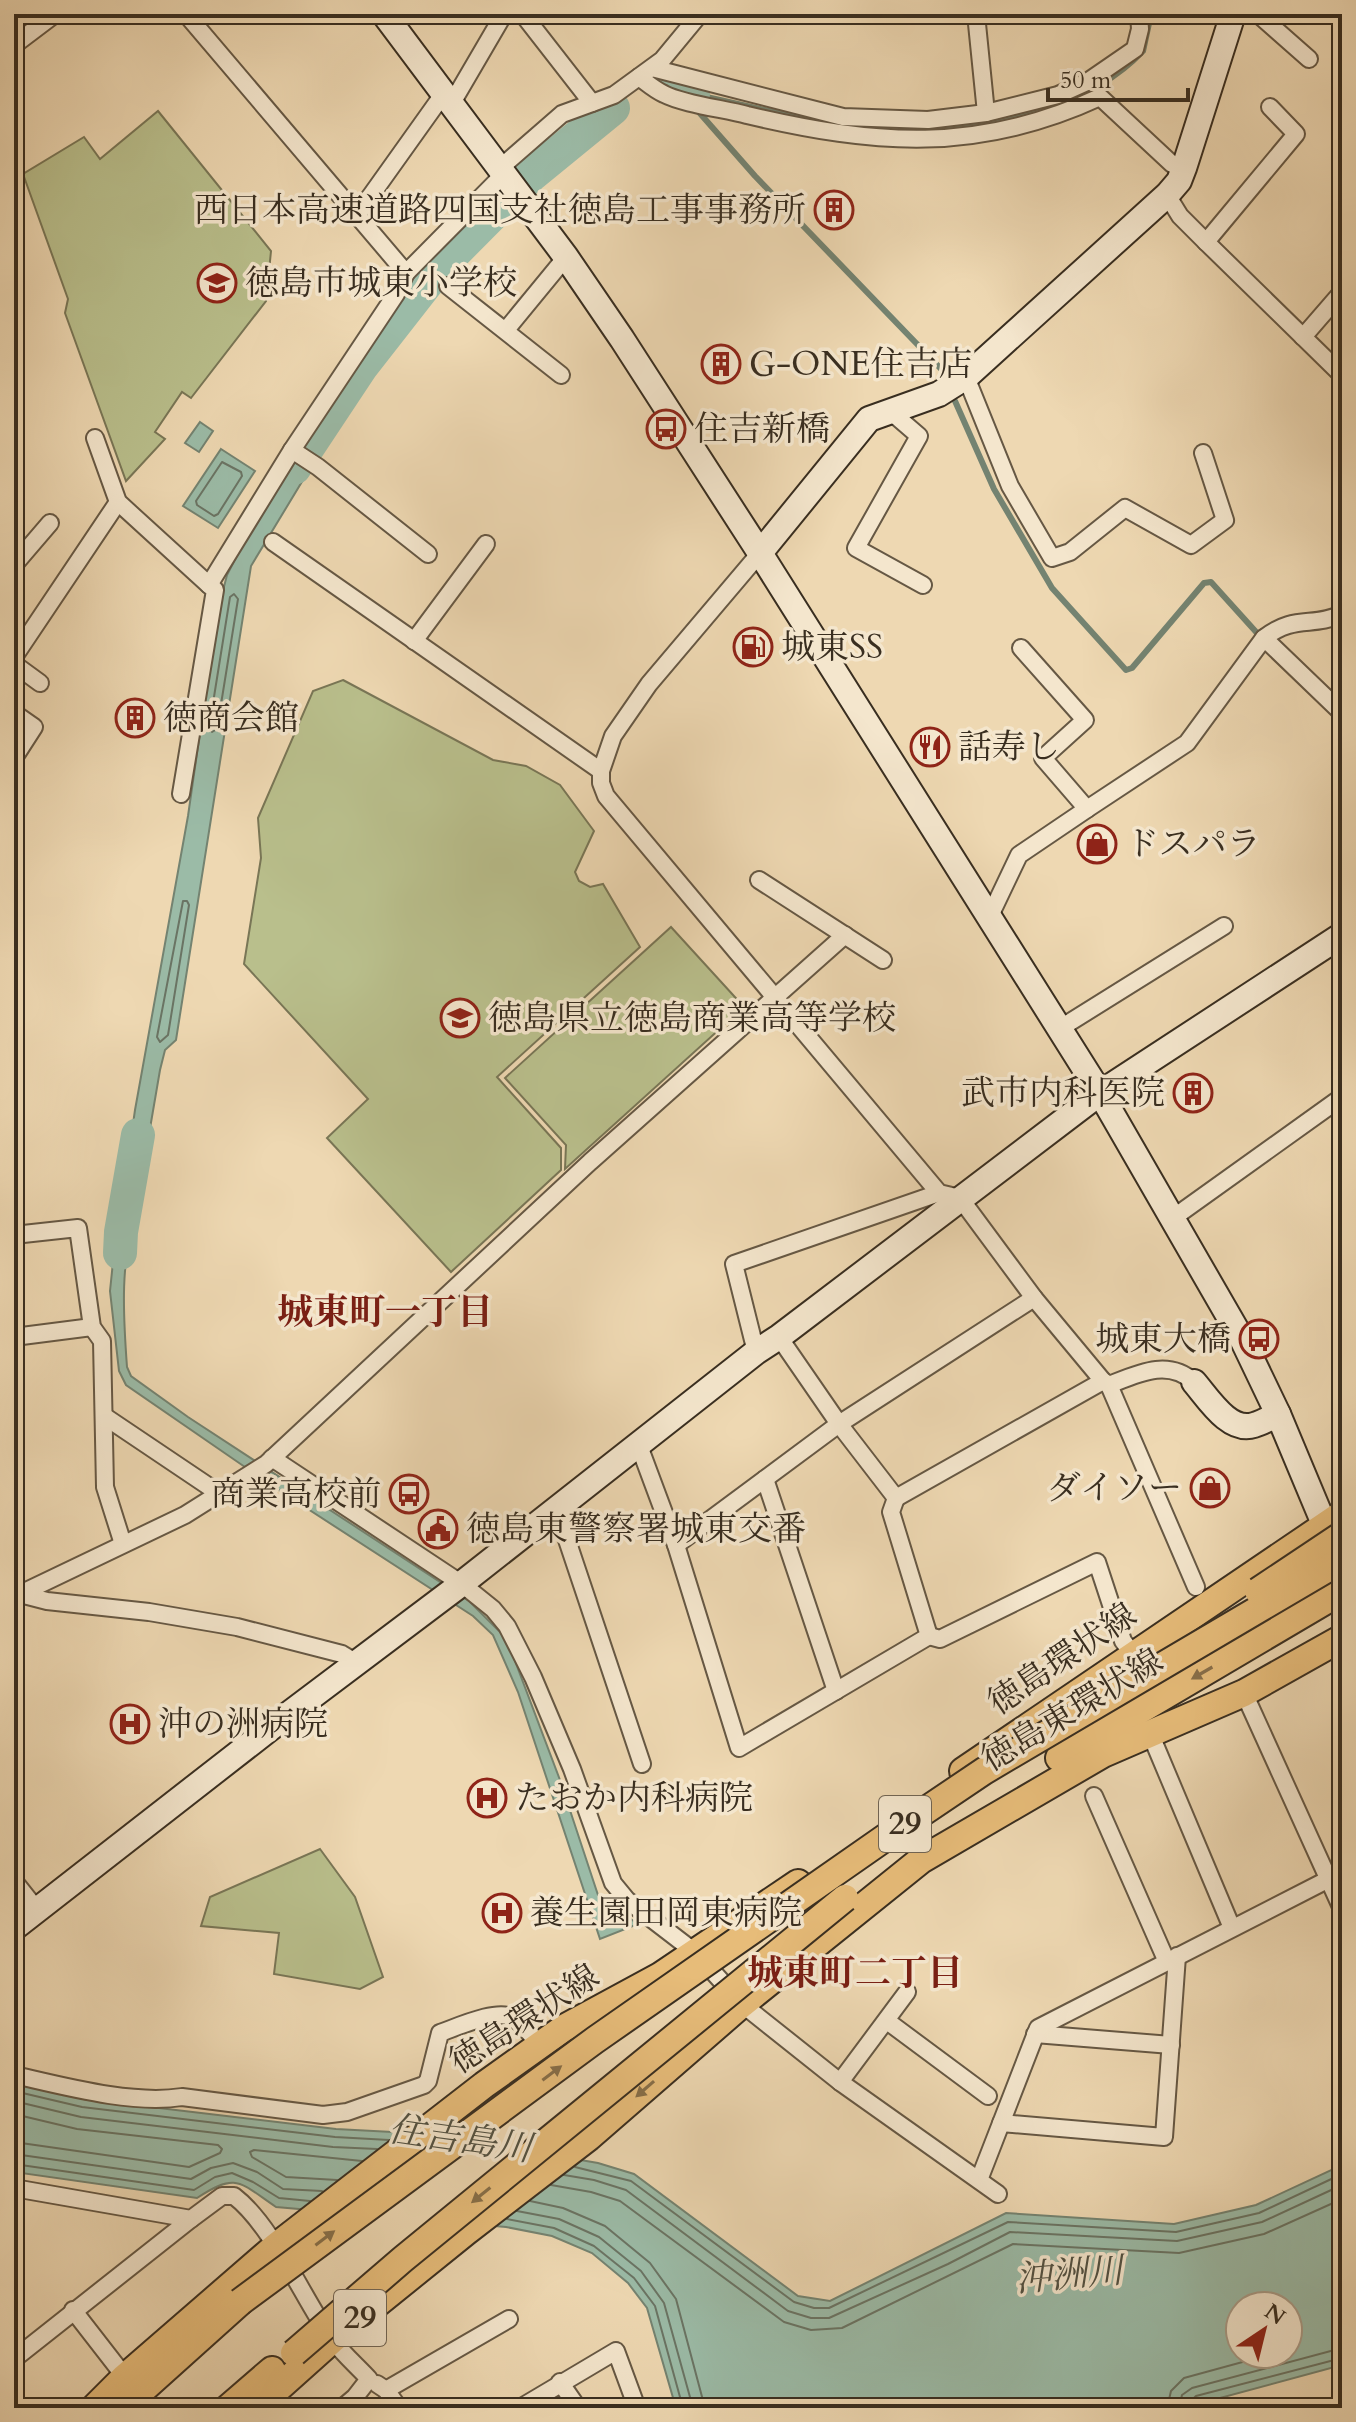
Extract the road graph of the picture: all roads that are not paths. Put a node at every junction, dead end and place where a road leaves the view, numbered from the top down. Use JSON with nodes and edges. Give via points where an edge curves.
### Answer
{"nodes":[{"id":1,"x":55,"y":14,"type":"edge"},
{"id":2,"x":186,"y":14,"type":"edge"},
{"id":3,"x":384,"y":14,"type":"edge"},
{"id":4,"x":504,"y":14,"type":"edge"},
{"id":5,"x":700,"y":14,"type":"edge"},
{"id":6,"x":974,"y":14,"type":"edge"},
{"id":7,"x":1139,"y":14,"type":"edge"},
{"id":8,"x":1233,"y":14,"type":"edge"},
{"id":9,"x":1258,"y":14,"type":"edge"},
{"id":10,"x":525,"y":17,"type":"dead end"},
{"id":11,"x":14,"y":45,"type":"edge"},
{"id":12,"x":1309,"y":59,"type":"dead end"},
{"id":13,"x":645,"y":73,"type":"junction"},
{"id":14,"x":1093,"y":90,"type":"junction"},
{"id":15,"x":448,"y":98,"type":"junction"},
{"id":16,"x":592,"y":103,"type":"junction"},
{"id":17,"x":1270,"y":107,"type":"dead end"},
{"id":18,"x":986,"y":113,"type":"junction"},
{"id":19,"x":1184,"y":168,"type":"junction"},
{"id":20,"x":509,"y":180,"type":"junction"},
{"id":21,"x":1167,"y":195,"type":"junction"},
{"id":22,"x":357,"y":215,"type":"junction"},
{"id":23,"x":1206,"y":242,"type":"junction"},
{"id":24,"x":566,"y":257,"type":"junction"},
{"id":25,"x":406,"y":273,"type":"junction"},
{"id":26,"x":448,"y":286,"type":"dead end"},
{"id":27,"x":1342,"y":292,"type":"edge"},
{"id":28,"x":506,"y":330,"type":"junction"},
{"id":29,"x":1303,"y":337,"type":"junction"},
{"id":30,"x":561,"y":375,"type":"dead end"},
{"id":31,"x":1342,"y":375,"type":"edge"},
{"id":32,"x":966,"y":377,"type":"junction"},
{"id":33,"x":890,"y":411,"type":"junction"},
{"id":34,"x":95,"y":438,"type":"dead end"},
{"id":35,"x":295,"y":452,"type":"junction"},
{"id":36,"x":1203,"y":453,"type":"dead end"},
{"id":37,"x":118,"y":502,"type":"junction"},
{"id":38,"x":50,"y":523,"type":"dead end"},
{"id":39,"x":273,"y":542,"type":"dead end"},
{"id":40,"x":486,"y":544,"type":"dead end"},
{"id":41,"x":760,"y":553,"type":"junction"},
{"id":42,"x":428,"y":554,"type":"dead end"},
{"id":43,"x":14,"y":565,"type":"edge"},
{"id":44,"x":209,"y":585,"type":"junction"},
{"id":45,"x":923,"y":585,"type":"dead end"},
{"id":46,"x":1342,"y":614,"type":"edge"},
{"id":47,"x":1264,"y":638,"type":"junction"},
{"id":48,"x":414,"y":641,"type":"junction"},
{"id":49,"x":1021,"y":648,"type":"dead end"},
{"id":50,"x":14,"y":657,"type":"edge"},
{"id":51,"x":14,"y":664,"type":"edge"},
{"id":52,"x":40,"y":683,"type":"dead end"},
{"id":53,"x":14,"y":713,"type":"edge"},
{"id":54,"x":1342,"y":713,"type":"edge"},
{"id":55,"x":14,"y":758,"type":"edge"},
{"id":56,"x":601,"y":771,"type":"junction"},
{"id":57,"x":181,"y":794,"type":"dead end"},
{"id":58,"x":1087,"y":809,"type":"junction"},
{"id":59,"x":759,"y":880,"type":"dead end"},
{"id":60,"x":989,"y":918,"type":"junction"},
{"id":61,"x":1224,"y":926,"type":"dead end"},
{"id":62,"x":845,"y":935,"type":"junction"},
{"id":63,"x":1342,"y":935,"type":"edge"},
{"id":64,"x":883,"y":960,"type":"dead end"},
{"id":65,"x":775,"y":996,"type":"junction"},
{"id":66,"x":1059,"y":1029,"type":"junction"},
{"id":67,"x":1100,"y":1093,"type":"junction"},
{"id":68,"x":1342,"y":1097,"type":"edge"},
{"id":69,"x":950,"y":1196,"type":"junction"},
{"id":70,"x":1173,"y":1218,"type":"junction"},
{"id":71,"x":14,"y":1235,"type":"edge"},
{"id":72,"x":1034,"y":1298,"type":"junction"},
{"id":73,"x":92,"y":1327,"type":"junction"},
{"id":74,"x":14,"y":1337,"type":"edge"},
{"id":75,"x":779,"y":1337,"type":"junction"},
{"id":76,"x":756,"y":1352,"type":"junction"},
{"id":77,"x":1194,"y":1382,"type":"joint"},
{"id":78,"x":1106,"y":1383,"type":"junction"},
{"id":79,"x":1278,"y":1414,"type":"junction"},
{"id":80,"x":104,"y":1416,"type":"junction"},
{"id":81,"x":839,"y":1424,"type":"junction"},
{"id":82,"x":638,"y":1443,"type":"junction"},
{"id":83,"x":269,"y":1461,"type":"junction"},
{"id":84,"x":765,"y":1479,"type":"junction"},
{"id":85,"x":220,"y":1494,"type":"junction"},
{"id":86,"x":896,"y":1498,"type":"junction"},
{"id":87,"x":556,"y":1507,"type":"junction"},
{"id":88,"x":1336,"y":1525,"type":"edge"},
{"id":89,"x":123,"y":1544,"type":"junction"},
{"id":90,"x":676,"y":1545,"type":"junction"},
{"id":91,"x":1342,"y":1560,"type":"edge"},
{"id":92,"x":1342,"y":1567,"type":"edge"},
{"id":93,"x":1196,"y":1587,"type":"dead end"},
{"id":94,"x":453,"y":1590,"type":"junction"},
{"id":95,"x":1342,"y":1591,"type":"edge"},
{"id":96,"x":17,"y":1594,"type":"edge"},
{"id":97,"x":1342,"y":1599,"type":"edge"},
{"id":98,"x":929,"y":1636,"type":"junction"},
{"id":99,"x":1342,"y":1638,"type":"edge"},
{"id":100,"x":1254,"y":1643,"type":"junction"},
{"id":101,"x":1133,"y":1654,"type":"junction"},
{"id":102,"x":357,"y":1663,"type":"junction"},
{"id":103,"x":836,"y":1691,"type":"junction"},
{"id":104,"x":1244,"y":1693,"type":"junction"},
{"id":105,"x":1104,"y":1699,"type":"junction"},
{"id":106,"x":1150,"y":1733,"type":"junction"},
{"id":107,"x":642,"y":1764,"type":"dead end"},
{"id":108,"x":1094,"y":1796,"type":"dead end"},
{"id":109,"x":1329,"y":1879,"type":"junction"},
{"id":110,"x":14,"y":1881,"type":"edge"},
{"id":111,"x":1342,"y":1909,"type":"edge"},
{"id":112,"x":37,"y":1910,"type":"junction"},
{"id":113,"x":14,"y":1928,"type":"edge"},
{"id":114,"x":1232,"y":1928,"type":"junction"},
{"id":115,"x":696,"y":1953,"type":"junction"},
{"id":116,"x":1172,"y":1959,"type":"junction"},
{"id":117,"x":907,"y":1992,"type":"dead end"},
{"id":118,"x":742,"y":2004,"type":"junction"},
{"id":119,"x":887,"y":2021,"type":"junction"},
{"id":120,"x":1035,"y":2034,"type":"junction"},
{"id":121,"x":540,"y":2045,"type":"junction"},
{"id":122,"x":1171,"y":2045,"type":"junction"},
{"id":123,"x":14,"y":2075,"type":"edge"},
{"id":124,"x":840,"y":2082,"type":"junction"},
{"id":125,"x":988,"y":2096,"type":"dead end"},
{"id":126,"x":1001,"y":2123,"type":"junction"},
{"id":127,"x":979,"y":2180,"type":"junction"},
{"id":128,"x":14,"y":2188,"type":"edge"},
{"id":129,"x":998,"y":2194,"type":"dead end"},
{"id":130,"x":191,"y":2219,"type":"junction"},
{"id":131,"x":275,"y":2247,"type":"junction"},
{"id":132,"x":73,"y":2310,"type":"junction"},
{"id":133,"x":509,"y":2319,"type":"dead end"},
{"id":134,"x":332,"y":2340,"type":"junction"},
{"id":135,"x":14,"y":2359,"type":"edge"},
{"id":136,"x":125,"y":2377,"type":"junction"},
{"id":137,"x":369,"y":2379,"type":"junction"},
{"id":138,"x":560,"y":2382,"type":"junction"},
{"id":139,"x":386,"y":2390,"type":"junction"},
{"id":140,"x":94,"y":2408,"type":"edge"},
{"id":141,"x":122,"y":2408,"type":"edge"},
{"id":142,"x":228,"y":2408,"type":"edge"},
{"id":143,"x":256,"y":2408,"type":"edge"},
{"id":144,"x":342,"y":2408,"type":"edge"},
{"id":145,"x":399,"y":2408,"type":"edge"},
{"id":146,"x":520,"y":2408,"type":"edge"},
{"id":147,"x":578,"y":2408,"type":"edge"},
{"id":148,"x":637,"y":2408,"type":"edge"}],
"edges":[{"from":1,"to":11,"type":"street"},
{"from":2,"to":22,"type":"street"},
{"from":3,"to":15,"type":"street"},
{"from":4,"to":15,"type":"street"},
{"from":5,"to":13,"type":"street"},
{"from":6,"to":18,"type":"street"},
{"from":7,"to":14,"type":"street","via":[[1135,49]]},
{"from":8,"to":19,"type":"street"},
{"from":9,"to":12,"type":"street"},
{"from":10,"to":16,"type":"street"},
{"from":13,"to":14,"type":"street","via":[[666,96],[843,135],[913,141],[987,133],[1066,113]]},
{"from":13,"to":16,"type":"street"},
{"from":13,"to":18,"type":"street","via":[[843,117],[928,120]]},
{"from":14,"to":18,"type":"street"},
{"from":14,"to":19,"type":"street","via":[[1172,164]]},
{"from":15,"to":20,"type":"street"},
{"from":15,"to":22,"type":"street"},
{"from":16,"to":20,"type":"street","via":[[562,114]]},
{"from":17,"to":23,"type":"street","via":[[1296,134]]},
{"from":19,"to":21,"type":"street"},
{"from":20,"to":24,"type":"street"},
{"from":20,"to":25,"type":"street"},
{"from":21,"to":23,"type":"street"},
{"from":21,"to":32,"type":"street"},
{"from":22,"to":25,"type":"street"},
{"from":23,"to":29,"type":"street"},
{"from":24,"to":28,"type":"street"},
{"from":24,"to":41,"type":"street"},
{"from":25,"to":35,"type":"street"},
{"from":26,"to":28,"type":"street"},
{"from":27,"to":29,"type":"street"},
{"from":28,"to":30,"type":"street"},
{"from":29,"to":31,"type":"street"},
{"from":32,"to":33,"type":"street","via":[[939,394]]},
{"from":32,"to":36,"type":"street","via":[[1010,486],[1052,558],[1070,552],[1125,508],[1191,545],[1225,520]]},
{"from":33,"to":41,"type":"street","via":[[869,419],[855,433]]},
{"from":33,"to":45,"type":"street","via":[[919,436],[856,548]]},
{"from":34,"to":37,"type":"street"},
{"from":35,"to":42,"type":"street"},
{"from":35,"to":44,"type":"street"},
{"from":37,"to":44,"type":"street"},
{"from":37,"to":50,"type":"street"},
{"from":38,"to":43,"type":"street"},
{"from":39,"to":48,"type":"street"},
{"from":40,"to":48,"type":"street"},
{"from":41,"to":56,"type":"street","via":[[649,684],[613,736]]},
{"from":41,"to":60,"type":"street"},
{"from":44,"to":57,"type":"street","via":[[215,590]]},
{"from":46,"to":47,"type":"street","via":[[1293,622]]},
{"from":47,"to":54,"type":"street"},
{"from":47,"to":58,"type":"street","via":[[1187,743]]},
{"from":48,"to":56,"type":"street"},
{"from":49,"to":58,"type":"street","via":[[1085,720],[1043,758]]},
{"from":51,"to":52,"type":"street"},
{"from":53,"to":55,"type":"street","via":[[34,727]]},
{"from":56,"to":65,"type":"street","via":[[606,796]]},
{"from":58,"to":60,"type":"street","via":[[1019,855]]},
{"from":59,"to":62,"type":"street"},
{"from":60,"to":66,"type":"street"},
{"from":61,"to":66,"type":"street"},
{"from":62,"to":64,"type":"street"},
{"from":62,"to":65,"type":"street"},
{"from":63,"to":67,"type":"street"},
{"from":65,"to":69,"type":"street"},
{"from":65,"to":83,"type":"street"},
{"from":66,"to":67,"type":"street"},
{"from":67,"to":69,"type":"street"},
{"from":67,"to":70,"type":"street"},
{"from":68,"to":70,"type":"street"},
{"from":69,"to":72,"type":"street"},
{"from":69,"to":75,"type":"street"},
{"from":69,"to":76,"type":"street","via":[[734,1264]]},
{"from":70,"to":79,"type":"street"},
{"from":71,"to":73,"type":"street","via":[[78,1228]]},
{"from":72,"to":78,"type":"street"},
{"from":72,"to":81,"type":"street"},
{"from":73,"to":74,"type":"street"},
{"from":73,"to":80,"type":"street","via":[[102,1341]]},
{"from":75,"to":76,"type":"street"},
{"from":75,"to":81,"type":"street"},
{"from":76,"to":82,"type":"street"},
{"from":77,"to":78,"type":"street","via":[[1173,1369],[1157,1369]]},
{"from":77,"to":79,"type":"street","via":[[1243,1427]]},
{"from":78,"to":86,"type":"street"},
{"from":78,"to":93,"type":"street"},
{"from":79,"to":88,"type":"street"},
{"from":80,"to":85,"type":"street"},
{"from":80,"to":89,"type":"street","via":[[105,1487]]},
{"from":81,"to":84,"type":"street"},
{"from":81,"to":86,"type":"street"},
{"from":82,"to":87,"type":"street"},
{"from":82,"to":90,"type":"street"},
{"from":83,"to":85,"type":"street"},
{"from":83,"to":94,"type":"street"},
{"from":84,"to":90,"type":"street"},
{"from":84,"to":103,"type":"street"},
{"from":85,"to":89,"type":"street"},
{"from":86,"to":98,"type":"street","via":[[891,1512]]},
{"from":87,"to":94,"type":"street"},
{"from":87,"to":107,"type":"street"},
{"from":88,"to":92,"type":"street"},
{"from":88,"to":101,"type":"main road","name":"徳島環状線","number":"29"},
{"from":88,"to":105,"type":"main road","bridge":true},
{"from":89,"to":96,"type":"street"},
{"from":90,"to":103,"type":"street","via":[[739,1748]]},
{"from":91,"to":105,"type":"main road","name":"徳島環状線","number":"29","bridge":true},
{"from":94,"to":102,"type":"street"},
{"from":94,"to":115,"type":"street","via":[[493,1609],[507,1626],[572,1769],[613,1883]]},
{"from":95,"to":100,"type":"main road","name":"徳島東環状線","number":"29"},
{"from":96,"to":102,"type":"street","via":[[237,1627],[342,1654]]},
{"from":97,"to":100,"type":"main road"},
{"from":98,"to":101,"type":"street","via":[[940,1639],[1097,1562],[1123,1641]]},
{"from":98,"to":103,"type":"street"},
{"from":99,"to":104,"type":"main road","number":"29"},
{"from":100,"to":142,"type":"main road","name":"徳島東環状線","number":"29","one_way":true,"bridge":true,"via":[[1050,1764],[845,1898]]},
{"from":101,"to":115,"type":"main road","name":"徳島環状線","number":"29"},
{"from":102,"to":112,"type":"street"},
{"from":104,"to":106,"type":"main road","number":"29"},
{"from":104,"to":109,"type":"street"},
{"from":141,"to":105,"type":"main road","name":"徳島環状線","number":"29","one_way":true,"bridge":true,"via":[[240,2302],[595,2040],[984,1771]]},
{"from":106,"to":114,"type":"street"},
{"from":106,"to":118,"type":"main road","number":"29","via":[[1075,1769],[921,1860]]},
{"from":108,"to":116,"type":"street"},
{"from":109,"to":111,"type":"street"},
{"from":109,"to":114,"type":"street"},
{"from":110,"to":112,"type":"street"},
{"from":112,"to":113,"type":"street"},
{"from":114,"to":116,"type":"street"},
{"from":115,"to":118,"type":"street"},
{"from":115,"to":121,"type":"main road","name":"徳島環状線","number":"29"},
{"from":116,"to":120,"type":"street"},
{"from":116,"to":122,"type":"street"},
{"from":117,"to":119,"type":"street"},
{"from":118,"to":124,"type":"street"},
{"from":118,"to":134,"type":"main road","number":"29","one_way":true,"via":[[576,2147]]},
{"from":119,"to":124,"type":"street"},
{"from":119,"to":125,"type":"street"},
{"from":120,"to":122,"type":"street"},
{"from":120,"to":126,"type":"street"},
{"from":121,"to":123,"type":"street","via":[[515,2018],[492,2016],[440,2033],[424,2085],[323,2115],[182,2097],[80,2091]]},
{"from":121,"to":131,"type":"main road","name":"徳島環状線","number":"29"},
{"from":122,"to":126,"type":"street","via":[[1164,2137]]},
{"from":124,"to":127,"type":"street"},
{"from":126,"to":127,"type":"street"},
{"from":127,"to":129,"type":"street"},
{"from":128,"to":130,"type":"street"},
{"from":130,"to":131,"type":"street","via":[[222,2196],[234,2196]]},
{"from":130,"to":132,"type":"street"},
{"from":131,"to":134,"type":"street"},
{"from":131,"to":136,"type":"main road","name":"徳島環状線","number":"29"},
{"from":132,"to":135,"type":"street"},
{"from":132,"to":136,"type":"street"},
{"from":133,"to":139,"type":"street"},
{"from":134,"to":137,"type":"street"},
{"from":134,"to":143,"type":"main road","number":"29"},
{"from":136,"to":140,"type":"main road","name":"徳島環状線","number":"29"},
{"from":137,"to":139,"type":"street"},
{"from":137,"to":144,"type":"street"},
{"from":138,"to":146,"type":"street"},
{"from":138,"to":147,"type":"street"},
{"from":138,"to":148,"type":"street","via":[[616,2351]]},
{"from":139,"to":145,"type":"street"}]}
